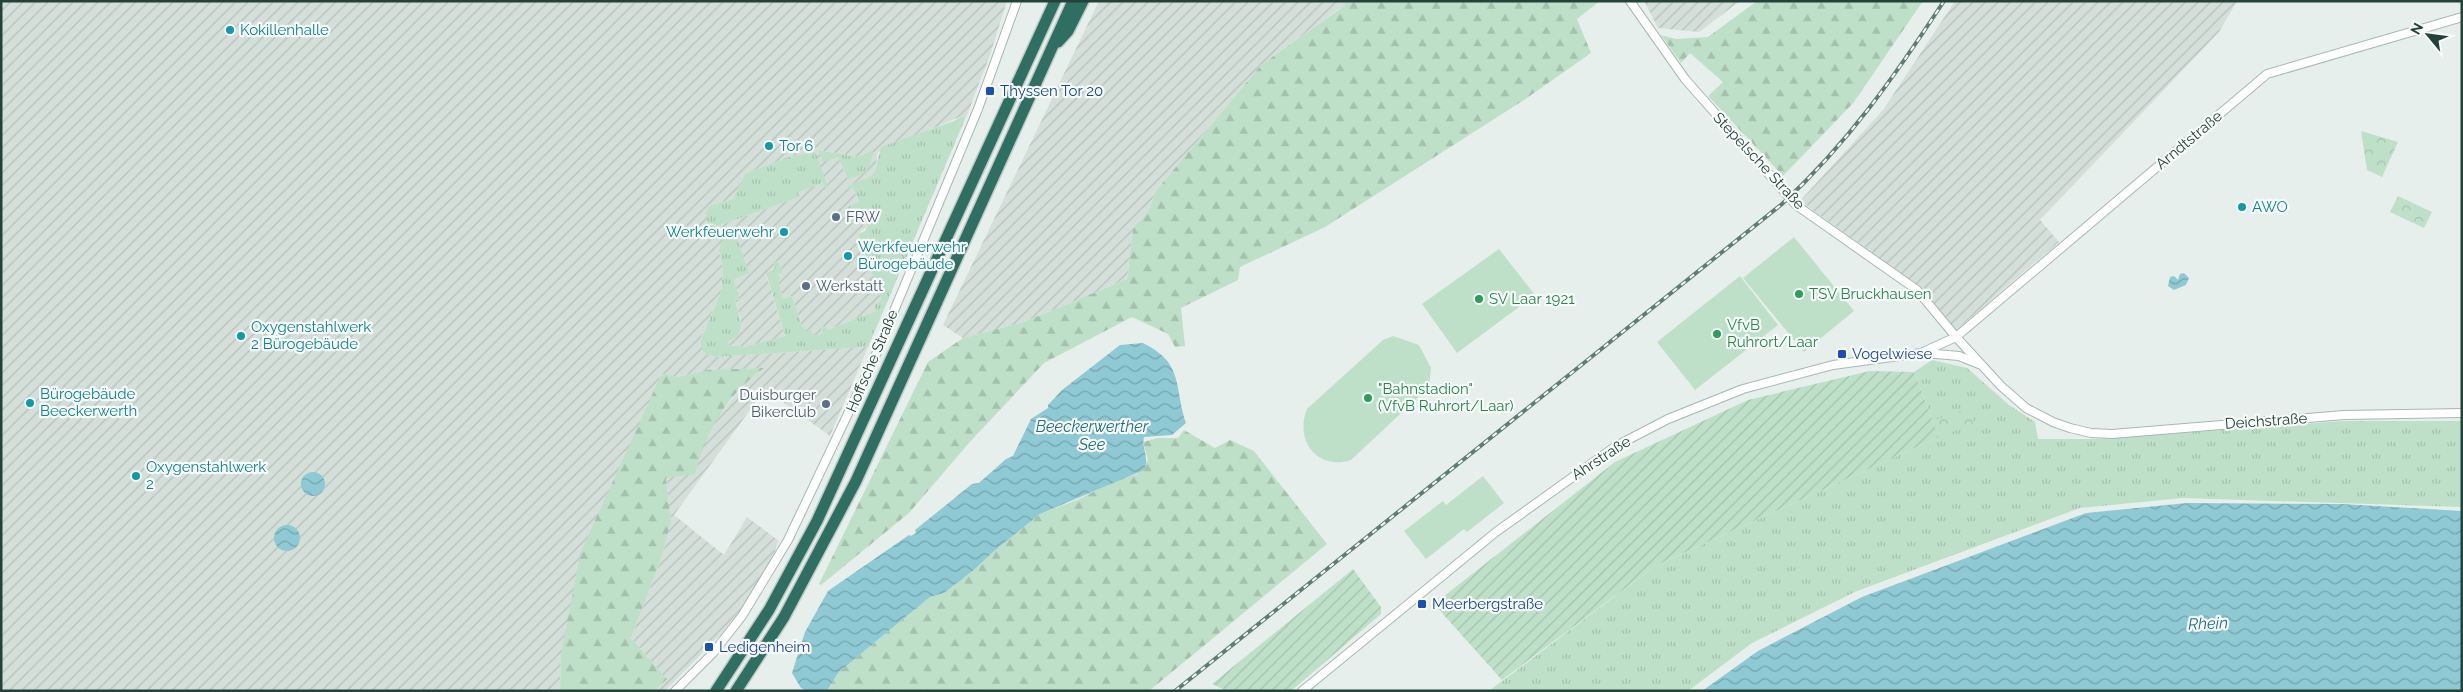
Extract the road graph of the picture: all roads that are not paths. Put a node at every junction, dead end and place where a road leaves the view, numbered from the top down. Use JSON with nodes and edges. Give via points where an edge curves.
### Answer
{"nodes":[{"id":1,"x":1017,"y":1,"type":"edge"},
{"id":2,"x":1049,"y":1,"type":"edge"},
{"id":3,"x":1055,"y":1,"type":"edge"},
{"id":4,"x":1072,"y":1,"type":"edge"},
{"id":5,"x":1082,"y":1,"type":"edge"},
{"id":6,"x":1630,"y":1,"type":"edge"},
{"id":7,"x":2462,"y":16,"type":"edge"},
{"id":8,"x":1042,"y":29,"type":"junction"},
{"id":9,"x":1049,"y":53,"type":"junction"},
{"id":10,"x":1956,"y":338,"type":"junction"},
{"id":11,"x":1921,"y":353,"type":"junction"},
{"id":12,"x":1982,"y":365,"type":"junction"},
{"id":13,"x":2462,"y":413,"type":"edge"},
{"id":14,"x":2070,"y":428,"type":"joint"},
{"id":15,"x":675,"y":691,"type":"edge"},
{"id":16,"x":716,"y":691,"type":"edge"},
{"id":17,"x":736,"y":691,"type":"edge"},
{"id":18,"x":1302,"y":691,"type":"edge"}],
"edges":[{"from":1,"to":15,"type":"street","name":"Hoffsche Straße","via":[[978,109],[874,358],[788,540],[756,596],[732,629]]},
{"from":2,"to":8,"type":"highway"},
{"from":3,"to":8,"type":"highway"},
{"from":4,"to":9,"type":"highway"},
{"from":5,"to":9,"type":"highway","via":[[1068,31]]},
{"from":6,"to":10,"type":"street","name":"Stepelsche Straße","via":[[1685,80],[1792,201],[1917,290]]},
{"from":7,"to":10,"type":"street","name":"Arndtstraße","via":[[2267,74]]},
{"from":8,"to":16,"type":"highway","via":[[821,513],[769,610]]},
{"from":9,"to":17,"type":"highway","via":[[856,481],[784,617]]},
{"from":10,"to":11,"type":"street","name":"Ahrstraße"},
{"from":10,"to":12,"type":"street","name":"Stepelsche Straße"},
{"from":11,"to":12,"type":"street","via":[[1959,356]]},
{"from":11,"to":18,"type":"street","name":"Ahrstraße","via":[[1833,365],[1743,389],[1668,419],[1616,446],[1496,532]]},
{"from":12,"to":14,"type":"street","name":"Stepelsche Straße","via":[[2026,408]]},
{"from":13,"to":14,"type":"street","name":"Deichstraße","via":[[2344,415],[2112,434]]}]}
